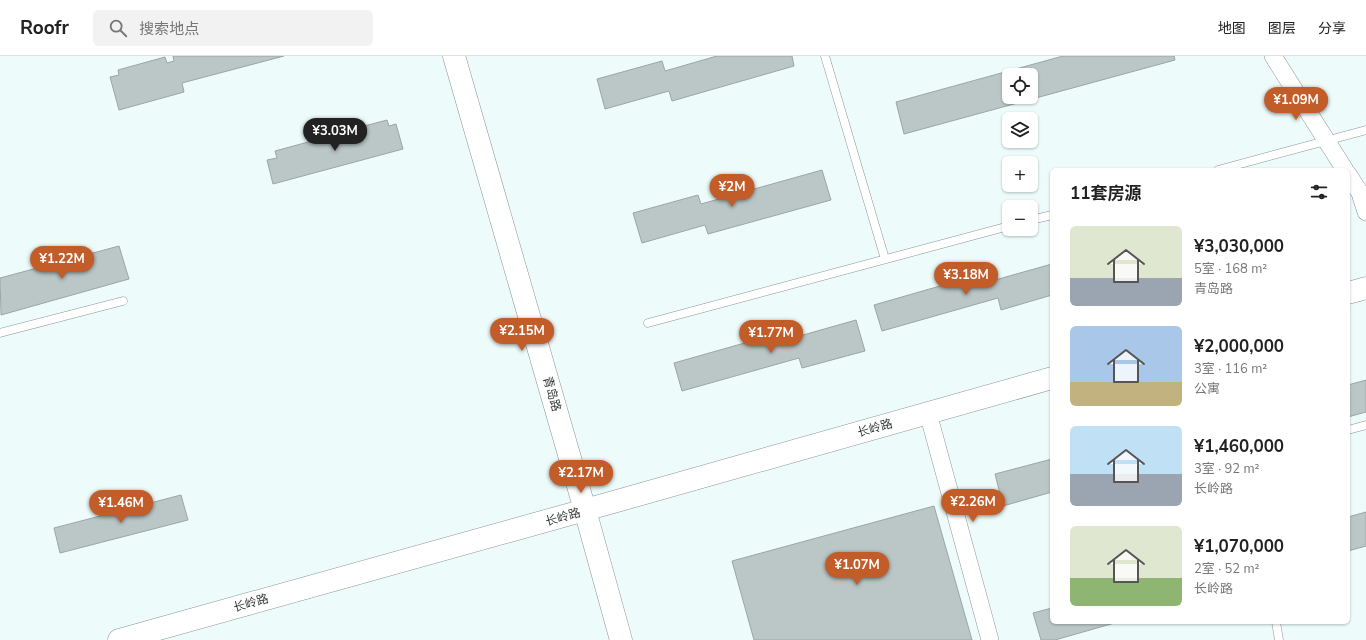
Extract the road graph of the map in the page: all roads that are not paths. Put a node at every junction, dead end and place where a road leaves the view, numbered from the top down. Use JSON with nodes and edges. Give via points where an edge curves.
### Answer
{"nodes":[{"id":1,"x":454,"y":56,"type":"edge"},
{"id":2,"x":825,"y":56,"type":"edge"},
{"id":3,"x":1273,"y":56,"type":"edge"},
{"id":4,"x":1366,"y":130,"type":"edge"},
{"id":5,"x":1326,"y":141,"type":"junction"},
{"id":6,"x":1225,"y":168,"type":"edge"},
{"id":7,"x":1344,"y":168,"type":"edge"},
{"id":8,"x":1350,"y":177,"type":"edge"},
{"id":9,"x":1366,"y":212,"type":"edge"},
{"id":10,"x":1050,"y":215,"type":"edge"},
{"id":11,"x":1038,"y":218,"type":"edge"},
{"id":12,"x":1002,"y":228,"type":"edge"},
{"id":13,"x":885,"y":259,"type":"junction"},
{"id":14,"x":1366,"y":288,"type":"edge"},
{"id":15,"x":1350,"y":292,"type":"edge"},
{"id":16,"x":123,"y":301,"type":"dead end"},
{"id":17,"x":648,"y":323,"type":"dead end"},
{"id":18,"x":0,"y":333,"type":"edge"},
{"id":19,"x":1050,"y":379,"type":"edge"},
{"id":20,"x":928,"y":413,"type":"junction"},
{"id":21,"x":1366,"y":425,"type":"edge"},
{"id":22,"x":1350,"y":429,"type":"edge"},
{"id":23,"x":585,"y":510,"type":"junction"},
{"id":24,"x":1276,"y":624,"type":"edge"},
{"id":25,"x":119,"y":640,"type":"edge"},
{"id":26,"x":621,"y":640,"type":"edge"},
{"id":27,"x":990,"y":640,"type":"edge"},
{"id":28,"x":1279,"y":640,"type":"edge"}],
"edges":[{"from":1,"to":23,"type":"street","name":"青岛路"},
{"from":2,"to":13,"type":"lane"},
{"from":3,"to":5,"type":"street"},
{"from":4,"to":5,"type":"lane"},
{"from":5,"to":6,"type":"lane"},
{"from":5,"to":7,"type":"street"},
{"from":8,"to":9,"type":"street","via":[[1360,193]]},
{"from":10,"to":11,"type":"lane"},
{"from":12,"to":13,"type":"lane"},
{"from":13,"to":17,"type":"lane"},
{"from":14,"to":15,"type":"street"},
{"from":16,"to":18,"type":"lane"},
{"from":19,"to":20,"type":"street","name":"长岭路"},
{"from":20,"to":23,"type":"street","name":"长岭路"},
{"from":20,"to":27,"type":"street"},
{"from":21,"to":22,"type":"lane"},
{"from":23,"to":25,"type":"street","name":"长岭路"},
{"from":23,"to":26,"type":"street","name":"青岛路"},
{"from":24,"to":28,"type":"lane"}]}
